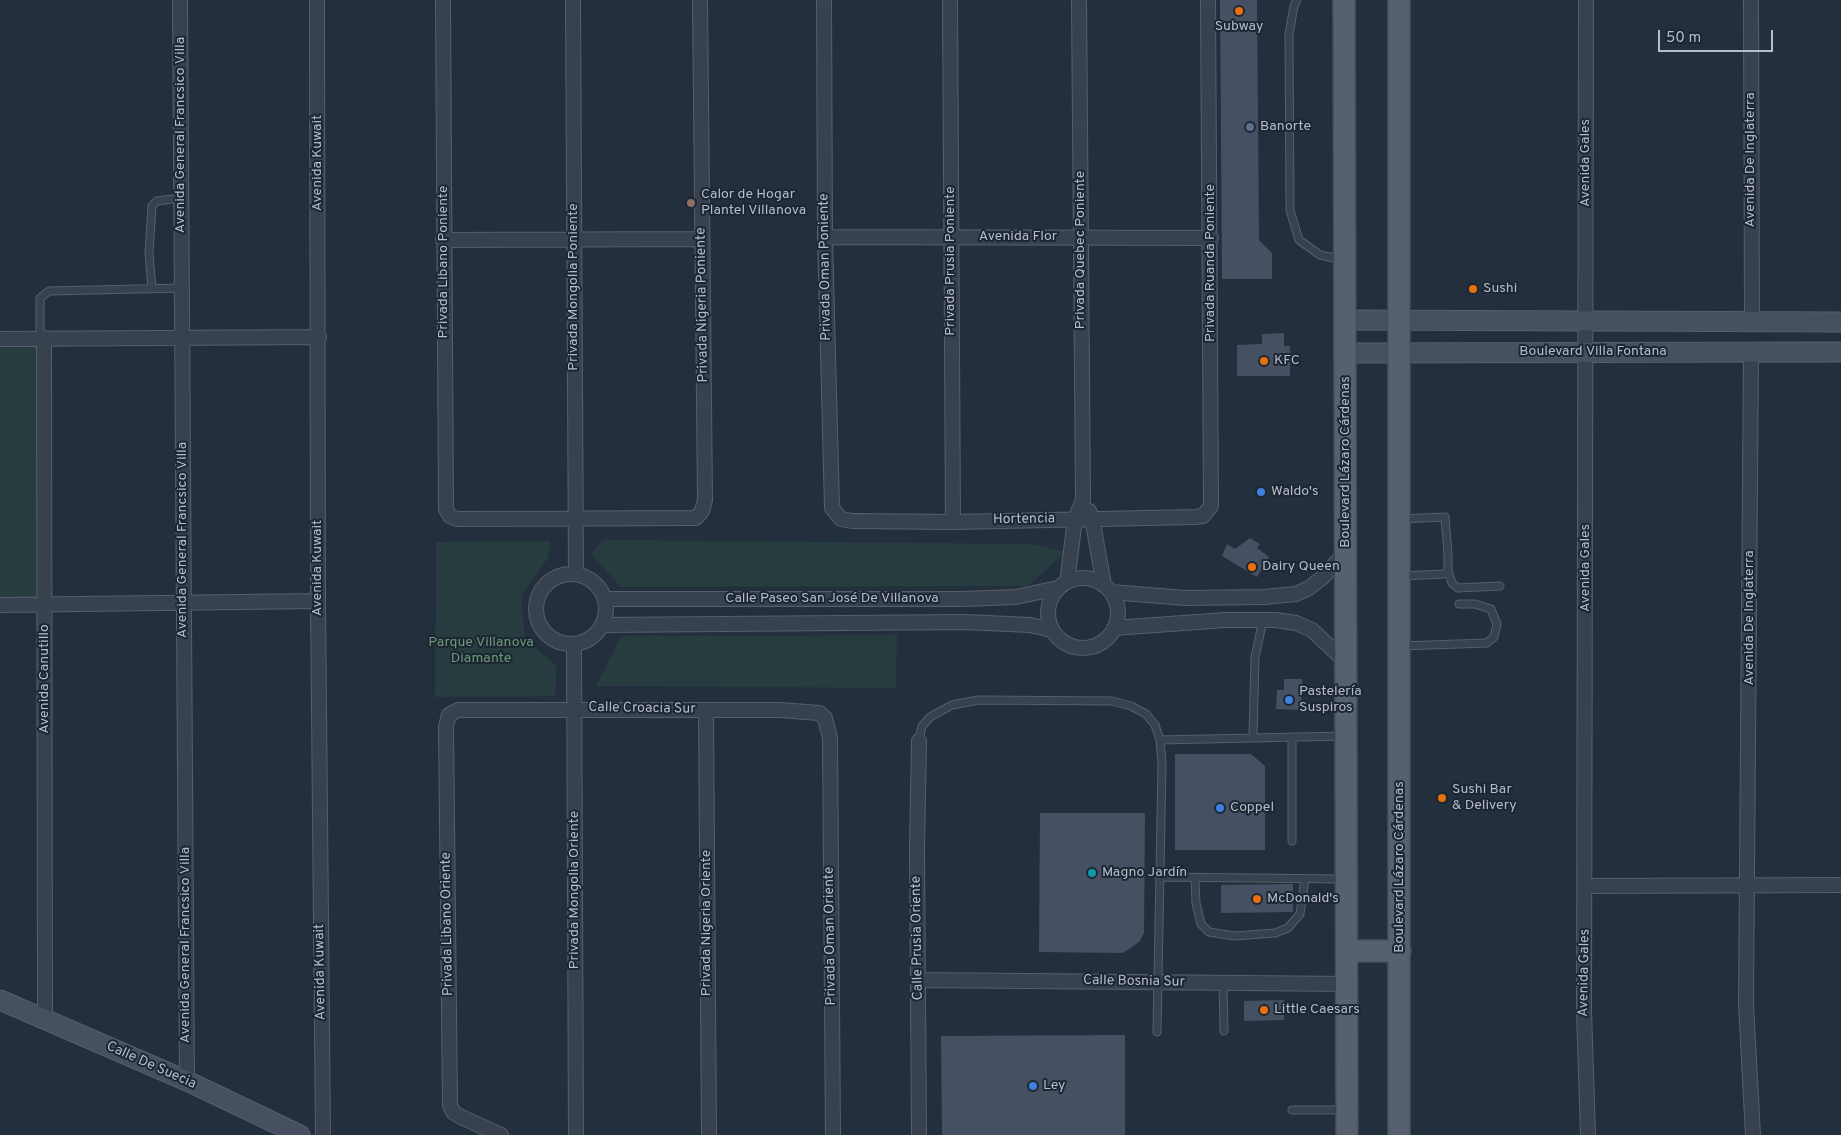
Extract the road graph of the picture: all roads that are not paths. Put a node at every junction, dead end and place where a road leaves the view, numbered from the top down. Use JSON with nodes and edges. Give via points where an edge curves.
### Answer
{"nodes":[{"id":1,"x":180,"y":0,"type":"edge"},
{"id":2,"x":317,"y":0,"type":"edge"},
{"id":3,"x":443,"y":0,"type":"edge"},
{"id":4,"x":573,"y":0,"type":"edge"},
{"id":5,"x":700,"y":0,"type":"edge"},
{"id":6,"x":824,"y":0,"type":"edge"},
{"id":7,"x":950,"y":0,"type":"edge"},
{"id":8,"x":1079,"y":0,"type":"edge"},
{"id":9,"x":1208,"y":0,"type":"edge"},
{"id":10,"x":1297,"y":0,"type":"edge"},
{"id":11,"x":1344,"y":0,"type":"edge"},
{"id":12,"x":1399,"y":0,"type":"edge"},
{"id":13,"x":1586,"y":0,"type":"edge"},
{"id":14,"x":1751,"y":0,"type":"edge"},
{"id":15,"x":181,"y":198,"type":"junction"},
{"id":16,"x":825,"y":237,"type":"junction"},
{"id":17,"x":951,"y":237,"type":"junction"},
{"id":18,"x":1080,"y":237,"type":"junction"},
{"id":19,"x":1211,"y":238,"type":"junction"},
{"id":20,"x":702,"y":239,"type":"junction"},
{"id":21,"x":443,"y":240,"type":"junction"},
{"id":22,"x":574,"y":240,"type":"junction"},
{"id":23,"x":1345,"y":260,"type":"junction"},
{"id":24,"x":181,"y":288,"type":"junction"},
{"id":25,"x":152,"y":289,"type":"junction"},
{"id":26,"x":1345,"y":320,"type":"junction"},
{"id":27,"x":1400,"y":320,"type":"junction"},
{"id":28,"x":1587,"y":321,"type":"junction"},
{"id":29,"x":1752,"y":321,"type":"junction"},
{"id":30,"x":1841,"y":322,"type":"edge"},
{"id":31,"x":319,"y":337,"type":"junction"},
{"id":32,"x":42,"y":338,"type":"junction"},
{"id":33,"x":182,"y":338,"type":"junction"},
{"id":34,"x":0,"y":339,"type":"edge"},
{"id":35,"x":1751,"y":351,"type":"junction"},
{"id":36,"x":1400,"y":352,"type":"junction"},
{"id":37,"x":1586,"y":352,"type":"junction"},
{"id":38,"x":1841,"y":352,"type":"edge"},
{"id":39,"x":1345,"y":353,"type":"junction"},
{"id":40,"x":1083,"y":500,"type":"junction"},
{"id":41,"x":1195,"y":517,"type":"joint"},
{"id":42,"x":575,"y":518,"type":"junction"},
{"id":43,"x":1092,"y":518,"type":"junction"},
{"id":44,"x":1075,"y":519,"type":"junction"},
{"id":45,"x":1400,"y":519,"type":"junction"},
{"id":46,"x":852,"y":521,"type":"joint"},
{"id":47,"x":953,"y":522,"type":"junction"},
{"id":48,"x":1347,"y":551,"type":"junction"},
{"id":49,"x":1448,"y":571,"type":"junction"},
{"id":50,"x":576,"y":574,"type":"junction"},
{"id":51,"x":1400,"y":576,"type":"junction"},
{"id":52,"x":1063,"y":585,"type":"junction"},
{"id":53,"x":1500,"y":586,"type":"dead end"},
{"id":54,"x":1107,"y":589,"type":"junction"},
{"id":55,"x":605,"y":599,"type":"junction"},
{"id":56,"x":847,"y":599,"type":"junction"},
{"id":57,"x":318,"y":601,"type":"junction"},
{"id":58,"x":183,"y":602,"type":"junction"},
{"id":59,"x":45,"y":604,"type":"junction"},
{"id":60,"x":1459,"y":604,"type":"dead end"},
{"id":61,"x":0,"y":605,"type":"edge"},
{"id":62,"x":1262,"y":620,"type":"junction"},
{"id":63,"x":847,"y":622,"type":"junction"},
{"id":64,"x":602,"y":624,"type":"junction"},
{"id":65,"x":1114,"y":628,"type":"junction"},
{"id":66,"x":1052,"y":630,"type":"junction"},
{"id":67,"x":574,"y":644,"type":"junction"},
{"id":68,"x":1400,"y":646,"type":"junction"},
{"id":69,"x":1347,"y":663,"type":"junction"},
{"id":70,"x":574,"y":709,"type":"junction"},
{"id":71,"x":706,"y":710,"type":"junction"},
{"id":72,"x":446,"y":726,"type":"joint"},
{"id":73,"x":1347,"y":736,"type":"junction"},
{"id":74,"x":1252,"y":737,"type":"junction"},
{"id":75,"x":1292,"y":737,"type":"junction"},
{"id":76,"x":830,"y":738,"type":"joint"},
{"id":77,"x":1160,"y":740,"type":"junction"},
{"id":78,"x":918,"y":741,"type":"joint"},
{"id":79,"x":1292,"y":841,"type":"dead end"},
{"id":80,"x":1160,"y":878,"type":"junction"},
{"id":81,"x":1195,"y":878,"type":"junction"},
{"id":82,"x":1305,"y":880,"type":"junction"},
{"id":83,"x":1348,"y":880,"type":"junction"},
{"id":84,"x":1841,"y":885,"type":"edge"},
{"id":85,"x":1586,"y":886,"type":"junction"},
{"id":86,"x":1748,"y":886,"type":"junction"},
{"id":87,"x":1348,"y":951,"type":"junction"},
{"id":88,"x":1400,"y":951,"type":"junction"},
{"id":89,"x":920,"y":980,"type":"junction"},
{"id":90,"x":1157,"y":982,"type":"junction"},
{"id":91,"x":1223,"y":983,"type":"junction"},
{"id":92,"x":1348,"y":984,"type":"junction"},
{"id":93,"x":0,"y":1000,"type":"edge"},
{"id":94,"x":46,"y":1019,"type":"junction"},
{"id":95,"x":1224,"y":1031,"type":"dead end"},
{"id":96,"x":1157,"y":1032,"type":"dead end"},
{"id":97,"x":187,"y":1081,"type":"junction"},
{"id":98,"x":1292,"y":1110,"type":"dead end"},
{"id":99,"x":1347,"y":1110,"type":"junction"},
{"id":100,"x":300,"y":1135,"type":"edge"},
{"id":101,"x":323,"y":1135,"type":"edge"},
{"id":102,"x":501,"y":1135,"type":"edge"},
{"id":103,"x":576,"y":1135,"type":"edge"},
{"id":104,"x":709,"y":1135,"type":"edge"},
{"id":105,"x":833,"y":1135,"type":"edge"},
{"id":106,"x":919,"y":1135,"type":"edge"},
{"id":107,"x":1347,"y":1135,"type":"edge"},
{"id":108,"x":1399,"y":1135,"type":"edge"},
{"id":109,"x":1588,"y":1135,"type":"edge"},
{"id":110,"x":1752,"y":1135,"type":"edge"}],
"edges":[{"from":1,"to":15,"type":"street","name":"Avenida General Francsico Villa"},
{"from":2,"to":31,"type":"street","name":"Avenida Kuwait"},
{"from":3,"to":21,"type":"street","name":"Privada Libano Poniente"},
{"from":4,"to":22,"type":"street","name":"Privada Mongolia Poniente"},
{"from":5,"to":20,"type":"street","name":"Privada Nigeria Poniente"},
{"from":6,"to":16,"type":"street","name":"Privada Oman Poniente"},
{"from":7,"to":17,"type":"street","name":"Privada Prusia Poniente"},
{"from":8,"to":18,"type":"street","name":"Privada Quebec Poniente"},
{"from":9,"to":19,"type":"street","name":"Privada Ruanda Poniente"},
{"from":10,"to":23,"type":"lane","via":[[1289,34],[1290,210],[1299,240],[1308,249]]},
{"from":11,"to":23,"type":"main road","name":"Boulevard Lázaro Cárdenas"},
{"from":12,"to":27,"type":"main road","name":"Boulevard Lázaro Cárdenas"},
{"from":13,"to":28,"type":"street","name":"Avenida Gales"},
{"from":14,"to":29,"type":"street","name":"Avenida De Inglaterra"},
{"from":15,"to":24,"type":"street","name":"Avenida General Francsico Villa"},
{"from":15,"to":25,"type":"lane","via":[[157,201],[152,206],[149,253]]},
{"from":16,"to":17,"type":"street","name":"Avenida Flor"},
{"from":16,"to":46,"type":"street","name":"Privada Oman Poniente","via":[[830,497],[835,513],[841,519]]},
{"from":17,"to":18,"type":"street","name":"Avenida Flor"},
{"from":17,"to":47,"type":"street","name":"Privada Prusia Poniente"},
{"from":18,"to":19,"type":"street","name":"Avenida Flor"},
{"from":18,"to":40,"type":"street","name":"Privada Quebec Poniente"},
{"from":19,"to":41,"type":"street","name":"Privada Ruanda Poniente","via":[[1212,499],[1208,512]]},
{"from":20,"to":22,"type":"street"},
{"from":20,"to":42,"type":"street","name":"Privada Nigeria Poniente","via":[[705,500],[702,511],[696,518]]},
{"from":21,"to":22,"type":"street"},
{"from":21,"to":42,"type":"street","name":"Privada Libano Poniente","via":[[446,509],[457,519]]},
{"from":22,"to":42,"type":"street","name":"Privada Mongolia Poniente"},
{"from":23,"to":26,"type":"main road","name":"Boulevard Lázaro Cárdenas"},
{"from":24,"to":25,"type":"lane"},
{"from":24,"to":33,"type":"street","name":"Avenida General Francsico Villa"},
{"from":25,"to":32,"type":"lane","via":[[49,291],[40,298]]},
{"from":26,"to":27,"type":"street"},
{"from":26,"to":39,"type":"main road","name":"Boulevard Lázaro Cárdenas"},
{"from":27,"to":28,"type":"street"},
{"from":27,"to":36,"type":"main road","name":"Boulevard Lázaro Cárdenas"},
{"from":28,"to":29,"type":"street"},
{"from":28,"to":37,"type":"street","name":"Avenida Gales"},
{"from":29,"to":30,"type":"street"},
{"from":31,"to":33,"type":"street"},
{"from":31,"to":57,"type":"street","name":"Avenida Kuwait"},
{"from":32,"to":33,"type":"street"},
{"from":32,"to":34,"type":"street"},
{"from":32,"to":59,"type":"street","name":"Avenida Canutillo"},
{"from":33,"to":58,"type":"street","name":"Avenida General Francsico Villa"},
{"from":35,"to":37,"type":"street","name":"Boulevard Villa Fontana"},
{"from":35,"to":38,"type":"street","name":"Boulevard Villa Fontana"},
{"from":35,"to":86,"type":"street","name":"Avenida De Inglaterra"},
{"from":36,"to":37,"type":"street","name":"Boulevard Villa Fontana"},
{"from":36,"to":39,"type":"street","name":"Boulevard Villa Fontana"},
{"from":36,"to":45,"type":"main road","name":"Boulevard Lázaro Cárdenas"},
{"from":37,"to":85,"type":"street","name":"Avenida Gales"},
{"from":39,"to":48,"type":"main road","name":"Boulevard Lázaro Cárdenas"},
{"from":40,"to":43,"type":"street","name":"Privada Quebec Poniente"},
{"from":40,"to":44,"type":"street","name":"Privada Quebec Poniente"},
{"from":41,"to":43,"type":"street","name":"Hortencia"},
{"from":42,"to":50,"type":"street","name":"Privada Mongolia Poniente"},
{"from":43,"to":44,"type":"street","name":"Hortencia"},
{"from":43,"to":54,"type":"street","name":"Privada Quebec Poniente"},
{"from":44,"to":47,"type":"street","name":"Hortencia"},
{"from":44,"to":52,"type":"street","name":"Privada Quebec Poniente"},
{"from":45,"to":49,"type":"lane","via":[[1444,516]]},
{"from":45,"to":51,"type":"main road","name":"Boulevard Lázaro Cárdenas"},
{"from":46,"to":47,"type":"street","name":"Hortencia"},
{"from":48,"to":54,"type":"street","via":[[1322,578],[1296,594],[1185,598]]},
{"from":48,"to":69,"type":"main road","name":"Boulevard Lázaro Cárdenas"},
{"from":49,"to":51,"type":"lane","via":[[1444,574]]},
{"from":49,"to":53,"type":"lane","via":[[1452,583],[1458,588]]},
{"from":50,"to":55,"type":"street","via":[[594,582]]},
{"from":50,"to":67,"type":"street","via":[[550,580],[536,603],[537,621],[547,636],[563,644]]},
{"from":51,"to":68,"type":"main road","name":"Boulevard Lázaro Cárdenas"},
{"from":52,"to":54,"type":"street","via":[[1083,578]]},
{"from":52,"to":56,"type":"street","name":"Calle Paseo San José De Villanova","via":[[1016,596]]},
{"from":52,"to":66,"type":"street","via":[[1049,605],[1048,618]]},
{"from":54,"to":65,"type":"street","via":[[1117,610]]},
{"from":55,"to":56,"type":"street","name":"Calle Paseo San José De Villanova"},
{"from":55,"to":64,"type":"street"},
{"from":56,"to":63,"type":"street"},
{"from":57,"to":58,"type":"street"},
{"from":57,"to":101,"type":"street","name":"Avenida Kuwait"},
{"from":58,"to":59,"type":"street"},
{"from":58,"to":97,"type":"street","name":"Avenida General Francsico Villa"},
{"from":59,"to":61,"type":"street"},
{"from":59,"to":94,"type":"street","name":"Avenida Canutillo"},
{"from":60,"to":68,"type":"lane","via":[[1492,609],[1497,624],[1494,637],[1487,643]]},
{"from":62,"to":65,"type":"street"},
{"from":62,"to":69,"type":"street","via":[[1296,623],[1312,630]]},
{"from":62,"to":74,"type":"lane","via":[[1255,657]]},
{"from":63,"to":64,"type":"street","name":"Calle Paseo San José De Villanova"},
{"from":63,"to":66,"type":"street","name":"Calle Paseo San José De Villanova","via":[[1010,623]]},
{"from":64,"to":67,"type":"street","via":[[593,636]]},
{"from":65,"to":66,"type":"street","via":[[1098,644],[1084,648],[1069,645]]},
{"from":67,"to":70,"type":"street","name":"Privada Mongolia Oriente"},
{"from":68,"to":88,"type":"main road","name":"Boulevard Lázaro Cárdenas"},
{"from":69,"to":73,"type":"main road","name":"Boulevard Lázaro Cárdenas"},
{"from":70,"to":71,"type":"street","name":"Calle Croacia Sur"},
{"from":70,"to":72,"type":"street","name":"Calle Croacia Sur","via":[[458,710],[449,715]]},
{"from":70,"to":103,"type":"street","name":"Privada Mongolia Oriente"},
{"from":71,"to":76,"type":"street","name":"Calle Croacia Sur","via":[[780,710],[819,714],[825,718]]},
{"from":71,"to":104,"type":"street","name":"Privada Nigeria Oriente"},
{"from":72,"to":102,"type":"street","name":"Privada Libano Oriente","via":[[450,1105],[452,1112]]},
{"from":73,"to":75,"type":"lane"},
{"from":73,"to":83,"type":"main road","name":"Boulevard Lázaro Cárdenas"},
{"from":74,"to":75,"type":"lane"},
{"from":74,"to":77,"type":"lane"},
{"from":75,"to":79,"type":"lane"},
{"from":76,"to":105,"type":"street","name":"Privada Oman Oriente"},
{"from":77,"to":78,"type":"lane","via":[[1155,725],[1146,714],[1112,701],[988,700],[940,710],[922,726]]},
{"from":77,"to":80,"type":"lane"},
{"from":78,"to":89,"type":"street","name":"Calle Prusia Oriente"},
{"from":80,"to":81,"type":"lane"},
{"from":80,"to":90,"type":"lane"},
{"from":81,"to":82,"type":"lane"},
{"from":81,"to":82,"type":"lane","via":[[1201,924],[1210,932],[1235,936],[1275,933],[1288,928],[1300,914]]},
{"from":82,"to":83,"type":"lane"},
{"from":83,"to":87,"type":"main road","name":"Boulevard Lázaro Cárdenas"},
{"from":84,"to":86,"type":"street"},
{"from":85,"to":86,"type":"street"},
{"from":85,"to":109,"type":"street","name":"Avenida Gales","via":[[1584,1011]]},
{"from":86,"to":110,"type":"street","name":"Avenida De Inglaterra","via":[[1746,1004]]},
{"from":87,"to":88,"type":"main road"},
{"from":87,"to":92,"type":"main road","name":"Boulevard Lázaro Cárdenas"},
{"from":88,"to":108,"type":"main road","name":"Boulevard Lázaro Cárdenas"},
{"from":89,"to":90,"type":"street","name":"Calle Bosnia Sur"},
{"from":89,"to":106,"type":"street","name":"Calle Prusia Oriente"},
{"from":90,"to":91,"type":"street","name":"Calle Bosnia Sur"},
{"from":90,"to":96,"type":"lane"},
{"from":91,"to":92,"type":"street","name":"Calle Bosnia Sur"},
{"from":91,"to":95,"type":"lane"},
{"from":92,"to":99,"type":"main road","name":"Boulevard Lázaro Cárdenas"},
{"from":93,"to":94,"type":"street","name":"Calle De Suecia"},
{"from":94,"to":97,"type":"street","name":"Calle De Suecia"},
{"from":97,"to":100,"type":"street","name":"Calle De Suecia"},
{"from":98,"to":99,"type":"lane"},
{"from":99,"to":107,"type":"main road","name":"Boulevard Lázaro Cárdenas"}]}
